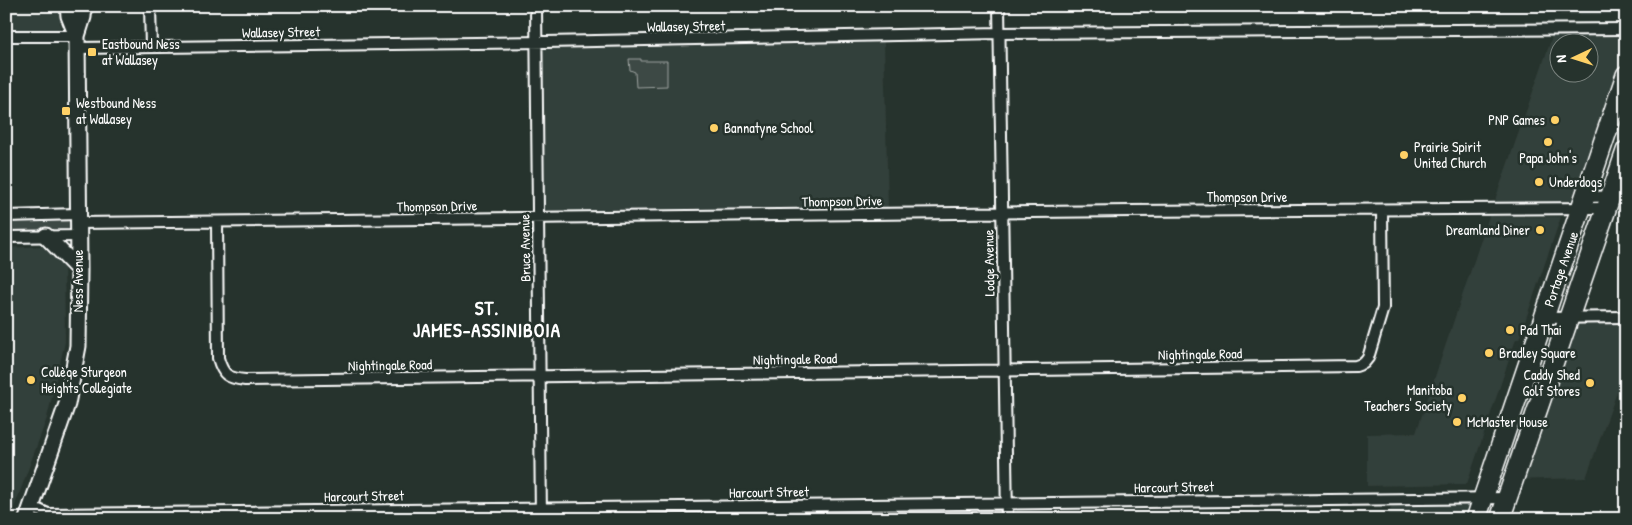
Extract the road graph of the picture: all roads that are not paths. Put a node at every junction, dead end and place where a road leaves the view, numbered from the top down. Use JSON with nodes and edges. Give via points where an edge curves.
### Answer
{"nodes":[{"id":1,"x":68,"y":6,"type":"edge"},
{"id":2,"x":84,"y":6,"type":"edge"},
{"id":3,"x":150,"y":6,"type":"edge"},
{"id":4,"x":536,"y":6,"type":"edge"},
{"id":5,"x":999,"y":6,"type":"edge"},
{"id":6,"x":1626,"y":29,"type":"edge"},
{"id":7,"x":1000,"y":33,"type":"junction"},
{"id":8,"x":6,"y":36,"type":"edge"},
{"id":9,"x":77,"y":42,"type":"junction"},
{"id":10,"x":537,"y":43,"type":"junction"},
{"id":11,"x":151,"y":47,"type":"junction"},
{"id":12,"x":1626,"y":76,"type":"edge"},
{"id":13,"x":1626,"y":151,"type":"edge"},
{"id":14,"x":1614,"y":200,"type":"edge"},
{"id":15,"x":1583,"y":203,"type":"junction"},
{"id":16,"x":1382,"y":210,"type":"junction"},
{"id":17,"x":1002,"y":213,"type":"junction"},
{"id":18,"x":6,"y":216,"type":"edge"},
{"id":19,"x":538,"y":219,"type":"junction"},
{"id":20,"x":217,"y":222,"type":"junction"},
{"id":21,"x":78,"y":225,"type":"junction"},
{"id":22,"x":46,"y":236,"type":"junction"},
{"id":23,"x":6,"y":237,"type":"edge"},
{"id":24,"x":79,"y":270,"type":"junction"},
{"id":25,"x":1626,"y":317,"type":"edge"},
{"id":26,"x":1544,"y":318,"type":"junction"},
{"id":27,"x":1569,"y":318,"type":"junction"},
{"id":28,"x":1005,"y":370,"type":"junction"},
{"id":29,"x":540,"y":377,"type":"junction"},
{"id":30,"x":1483,"y":498,"type":"junction"},
{"id":31,"x":1508,"y":498,"type":"junction"},
{"id":32,"x":1007,"y":503,"type":"junction"},
{"id":33,"x":29,"y":513,"type":"edge"},
{"id":34,"x":540,"y":513,"type":"edge"},
{"id":35,"x":1007,"y":519,"type":"edge"},
{"id":36,"x":1476,"y":519,"type":"edge"},
{"id":37,"x":1500,"y":519,"type":"edge"}],
"edges":[{"from":1,"to":9,"type":"main road","name":"Ness Avenue"},
{"from":2,"to":9,"type":"main road","name":"Ness Avenue"},
{"from":3,"to":11,"type":"street"},
{"from":4,"to":10,"type":"street","name":"Bruce Avenue"},
{"from":5,"to":7,"type":"street","name":"Lodge Avenue"},
{"from":6,"to":7,"type":"street","name":"Wallasey Street"},
{"from":7,"to":10,"type":"street","name":"Wallasey Street"},
{"from":7,"to":17,"type":"street","name":"Lodge Avenue"},
{"from":8,"to":9,"type":"street","name":"Wallasey Street"},
{"from":9,"to":11,"type":"street","name":"Wallasey Street"},
{"from":9,"to":21,"type":"main road","name":"Ness Avenue"},
{"from":10,"to":11,"type":"street","name":"Wallasey Street"},
{"from":10,"to":19,"type":"street","name":"Bruce Avenue"},
{"from":12,"to":15,"type":"highway","name":"Portage Avenue"},
{"from":13,"to":14,"type":"highway","name":"Portage Avenue"},
{"from":14,"to":15,"type":"street","name":"Thompson Drive"},
{"from":14,"to":27,"type":"highway","name":"Portage Avenue"},
{"from":15,"to":16,"type":"street","name":"Thompson Drive"},
{"from":15,"to":26,"type":"highway","name":"Portage Avenue"},
{"from":16,"to":17,"type":"street","name":"Thompson Drive"},
{"from":16,"to":28,"type":"street","name":"Nightingale Road","via":[[1383,308],[1369,355],[1361,365]]},
{"from":17,"to":19,"type":"street","name":"Thompson Drive"},
{"from":17,"to":28,"type":"street","name":"Lodge Avenue"},
{"from":18,"to":21,"type":"street","name":"Thompson Drive"},
{"from":19,"to":20,"type":"street","name":"Thompson Drive"},
{"from":19,"to":29,"type":"street","name":"Bruce Avenue"},
{"from":20,"to":21,"type":"street","name":"Thompson Drive"},
{"from":20,"to":29,"type":"street","name":"Nightingale Road","via":[[218,358],[221,370],[232,378]]},
{"from":21,"to":22,"type":"street","name":"Thompson Drive"},
{"from":21,"to":24,"type":"main road","name":"Ness Avenue"},
{"from":22,"to":23,"type":"street","name":"Thompson Drive"},
{"from":22,"to":24,"type":"main road"},
{"from":24,"to":33,"type":"main road","name":"Ness Avenue","via":[[78,346],[74,372],[62,422]]},
{"from":25,"to":27,"type":"street"},
{"from":26,"to":27,"type":"street"},
{"from":26,"to":30,"type":"highway","name":"Portage Avenue"},
{"from":27,"to":31,"type":"highway","name":"Portage Avenue"},
{"from":28,"to":29,"type":"street","name":"Nightingale Road"},
{"from":28,"to":32,"type":"street","name":"Lodge Avenue"},
{"from":29,"to":34,"type":"street","name":"Bruce Avenue"},
{"from":30,"to":31,"type":"street","name":"Harcourt Street"},
{"from":30,"to":32,"type":"street","name":"Harcourt Street"},
{"from":30,"to":36,"type":"highway","name":"Portage Avenue"},
{"from":31,"to":37,"type":"highway","name":"Portage Avenue"},
{"from":32,"to":34,"type":"street","name":"Harcourt Street"},
{"from":32,"to":35,"type":"street","name":"Lodge Avenue"},
{"from":33,"to":34,"type":"street","name":"Harcourt Street"}]}
